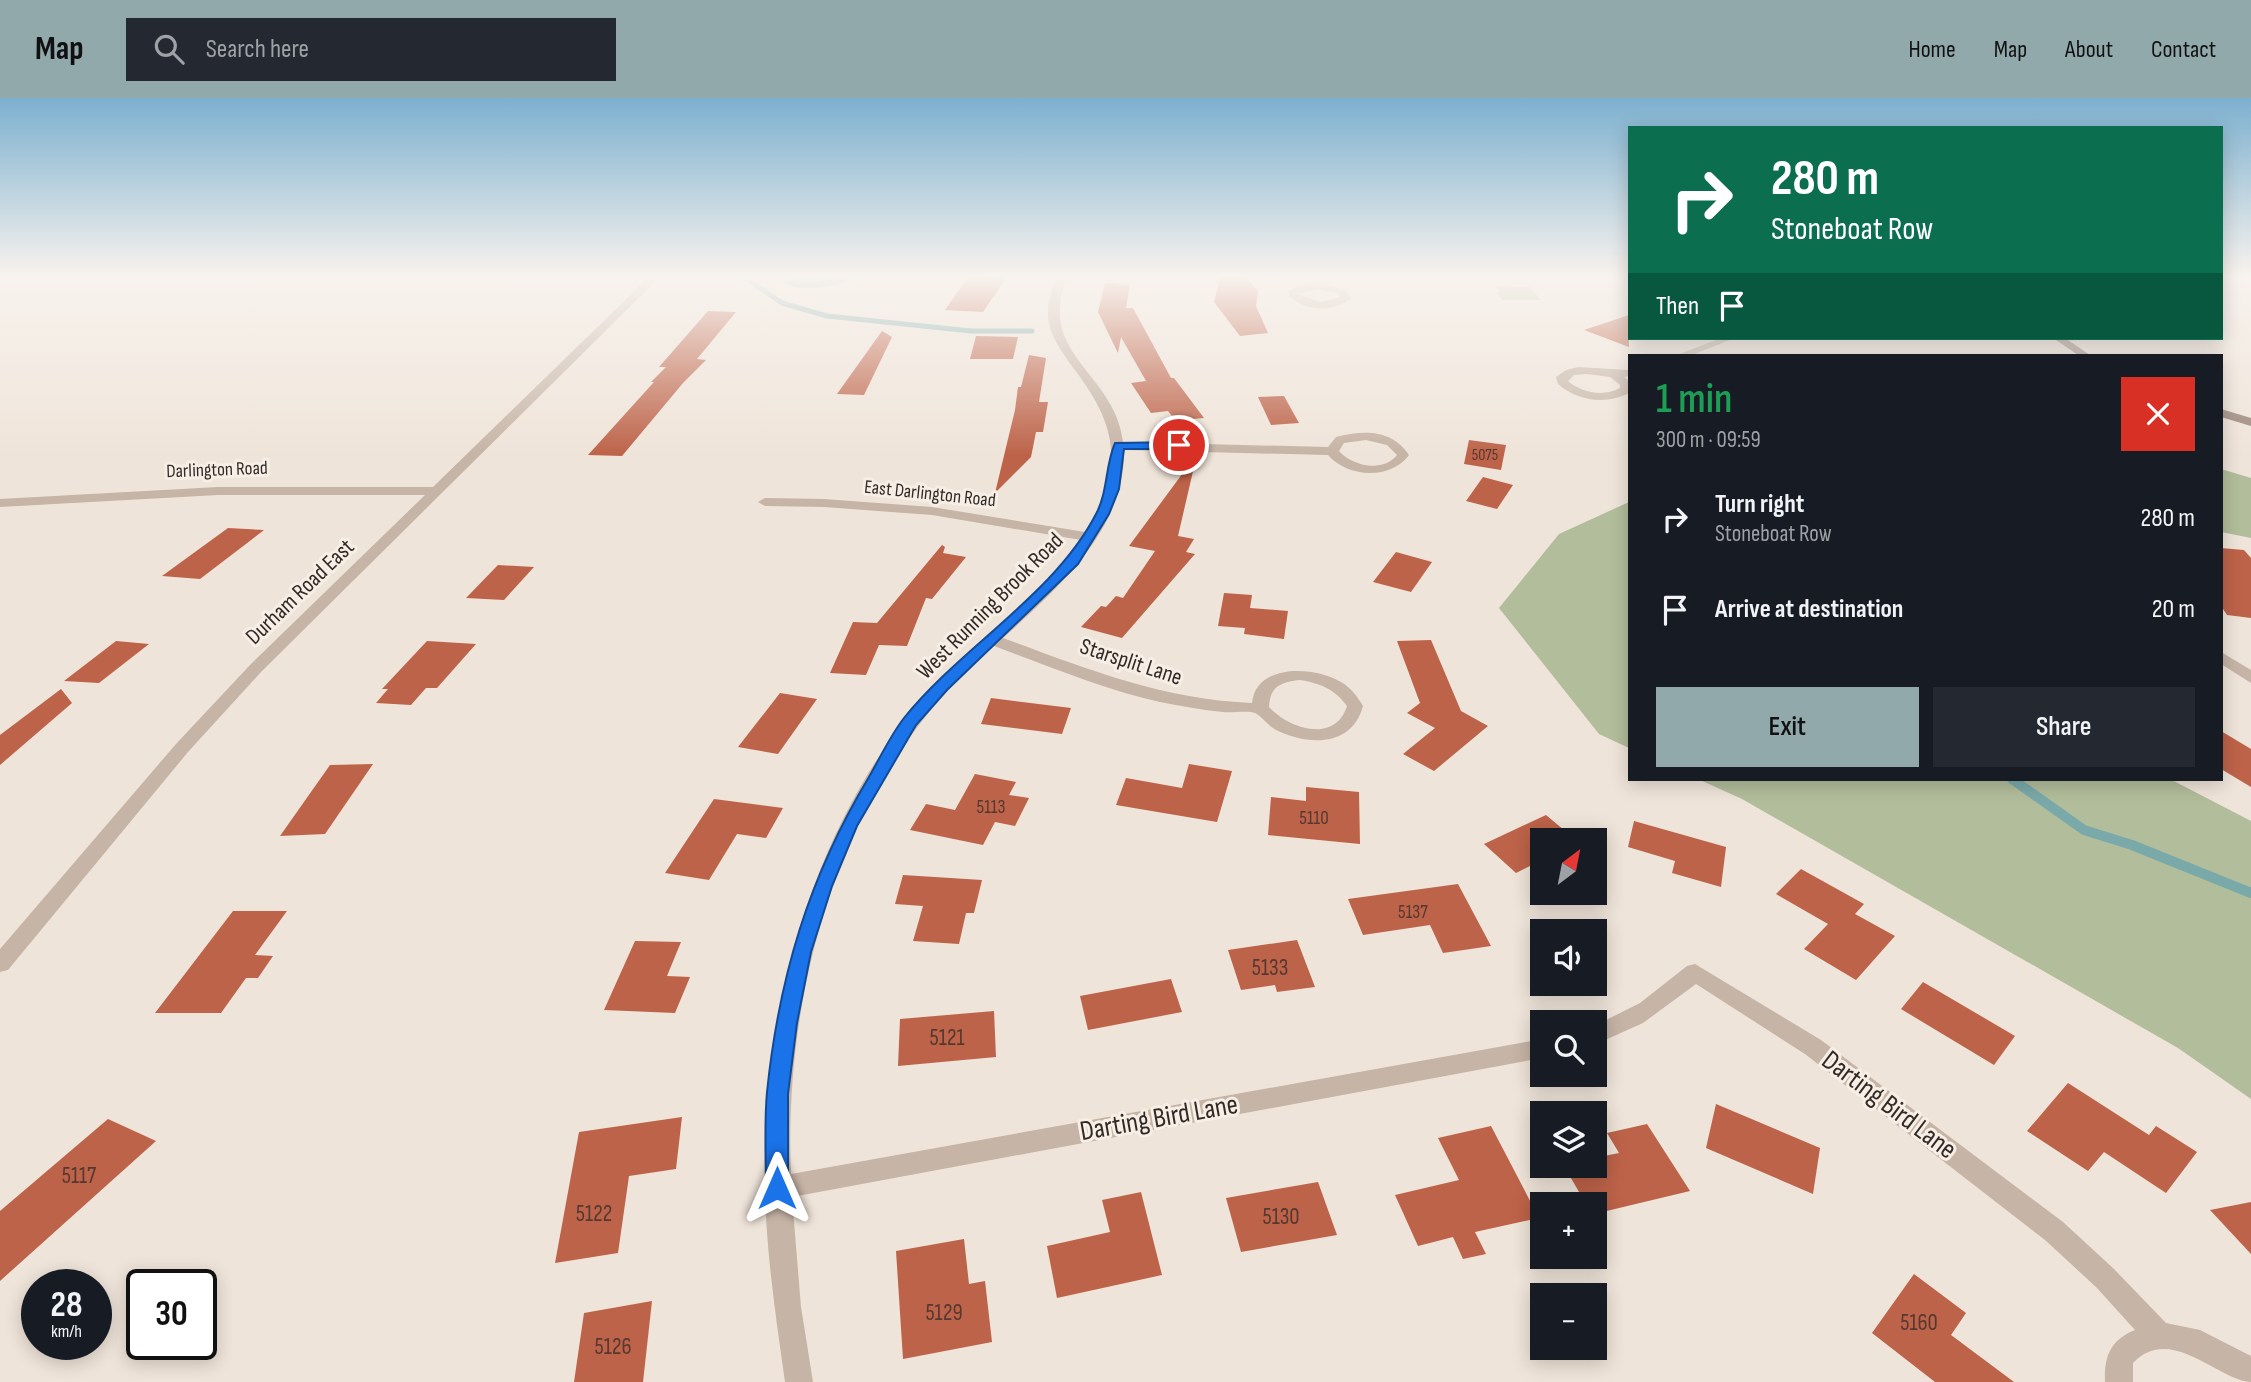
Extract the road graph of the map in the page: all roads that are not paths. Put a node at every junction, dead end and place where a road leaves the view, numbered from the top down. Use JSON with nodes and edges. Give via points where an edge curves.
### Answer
{"nodes":[{"id":1,"x":596,"y":335,"type":"edge"},
{"id":2,"x":1057,"y":335,"type":"edge"},
{"id":3,"x":1724,"y":340,"type":"edge"},
{"id":4,"x":2060,"y":340,"type":"edge"},
{"id":5,"x":1685,"y":354,"type":"edge"},
{"id":6,"x":2083,"y":354,"type":"edge"},
{"id":7,"x":1628,"y":373,"type":"edge"},
{"id":8,"x":1615,"y":376,"type":"junction"},
{"id":9,"x":2223,"y":414,"type":"edge"},
{"id":10,"x":2251,"y":422,"type":"edge"},
{"id":11,"x":1119,"y":446,"type":"junction"},
{"id":12,"x":1332,"y":451,"type":"junction"},
{"id":13,"x":436,"y":491,"type":"junction"},
{"id":14,"x":765,"y":502,"type":"dead end"},
{"id":15,"x":0,"y":503,"type":"edge"},
{"id":16,"x":1090,"y":537,"type":"junction"},
{"id":17,"x":991,"y":639,"type":"junction"},
{"id":18,"x":2223,"y":658,"type":"edge"},
{"id":19,"x":2251,"y":678,"type":"edge"},
{"id":20,"x":1260,"y":708,"type":"junction"},
{"id":21,"x":0,"y":964,"type":"edge"},
{"id":22,"x":1607,"y":1031,"type":"edge"},
{"id":23,"x":1530,"y":1050,"type":"edge"},
{"id":24,"x":777,"y":1188,"type":"junction"},
{"id":25,"x":2158,"y":1335,"type":"junction"},
{"id":26,"x":2251,"y":1373,"type":"edge"},
{"id":27,"x":799,"y":1382,"type":"edge"},
{"id":28,"x":2119,"y":1382,"type":"edge"}],
"edges":[{"from":1,"to":13,"type":"street","name":"Durham Road East"},
{"from":2,"to":11,"type":"street","name":"West Running Brook Road","via":[[1107,407]]},
{"from":3,"to":5,"type":"street"},
{"from":4,"to":6,"type":"street"},
{"from":7,"to":8,"type":"street"},
{"from":8,"to":8,"type":"street","via":[[1577,370],[1562,377],[1562,382],[1576,392],[1612,396],[1626,390],[1626,384]]},
{"from":9,"to":10,"type":"street"},
{"from":11,"to":12,"type":"street"},
{"from":11,"to":16,"type":"street","name":"West Running Brook Road","via":[[1113,489]]},
{"from":12,"to":12,"type":"street","via":[[1340,440],[1368,436],[1391,442],[1403,455],[1392,466],[1366,468],[1342,461]]},
{"from":13,"to":15,"type":"street","name":"Darlington Road","via":[[233,488]]},
{"from":13,"to":21,"type":"street","name":"Durham Road East","via":[[181,748]]},
{"from":14,"to":16,"type":"street","name":"East Darlington Road","via":[[932,511]]},
{"from":16,"to":17,"type":"street","name":"West Running Brook Road","via":[[1066,569]]},
{"from":17,"to":20,"type":"street","name":"Starsplit Lane","via":[[1183,704]]},
{"from":17,"to":24,"type":"street","name":"West Running Brook Road","via":[[909,722],[848,826],[823,886],[801,952],[787,1023],[778,1094]]},
{"from":18,"to":19,"type":"street"},
{"from":20,"to":20,"type":"street","via":[[1277,726],[1310,735],[1346,725],[1355,706],[1335,683],[1302,675],[1268,685],[1262,691]]},
{"from":22,"to":25,"type":"street","name":"Darting Bird Lane","via":[[1651,1009],[1695,972],[1814,1047],[2054,1231]]},
{"from":23,"to":24,"type":"street","name":"Darting Bird Lane"},
{"from":24,"to":27,"type":"street","name":"West Running Brook Road","via":[[786,1307]]},
{"from":25,"to":26,"type":"street","via":[[2182,1338],[2218,1352]]},
{"from":25,"to":28,"type":"street","via":[[2133,1343],[2120,1358]]}]}
